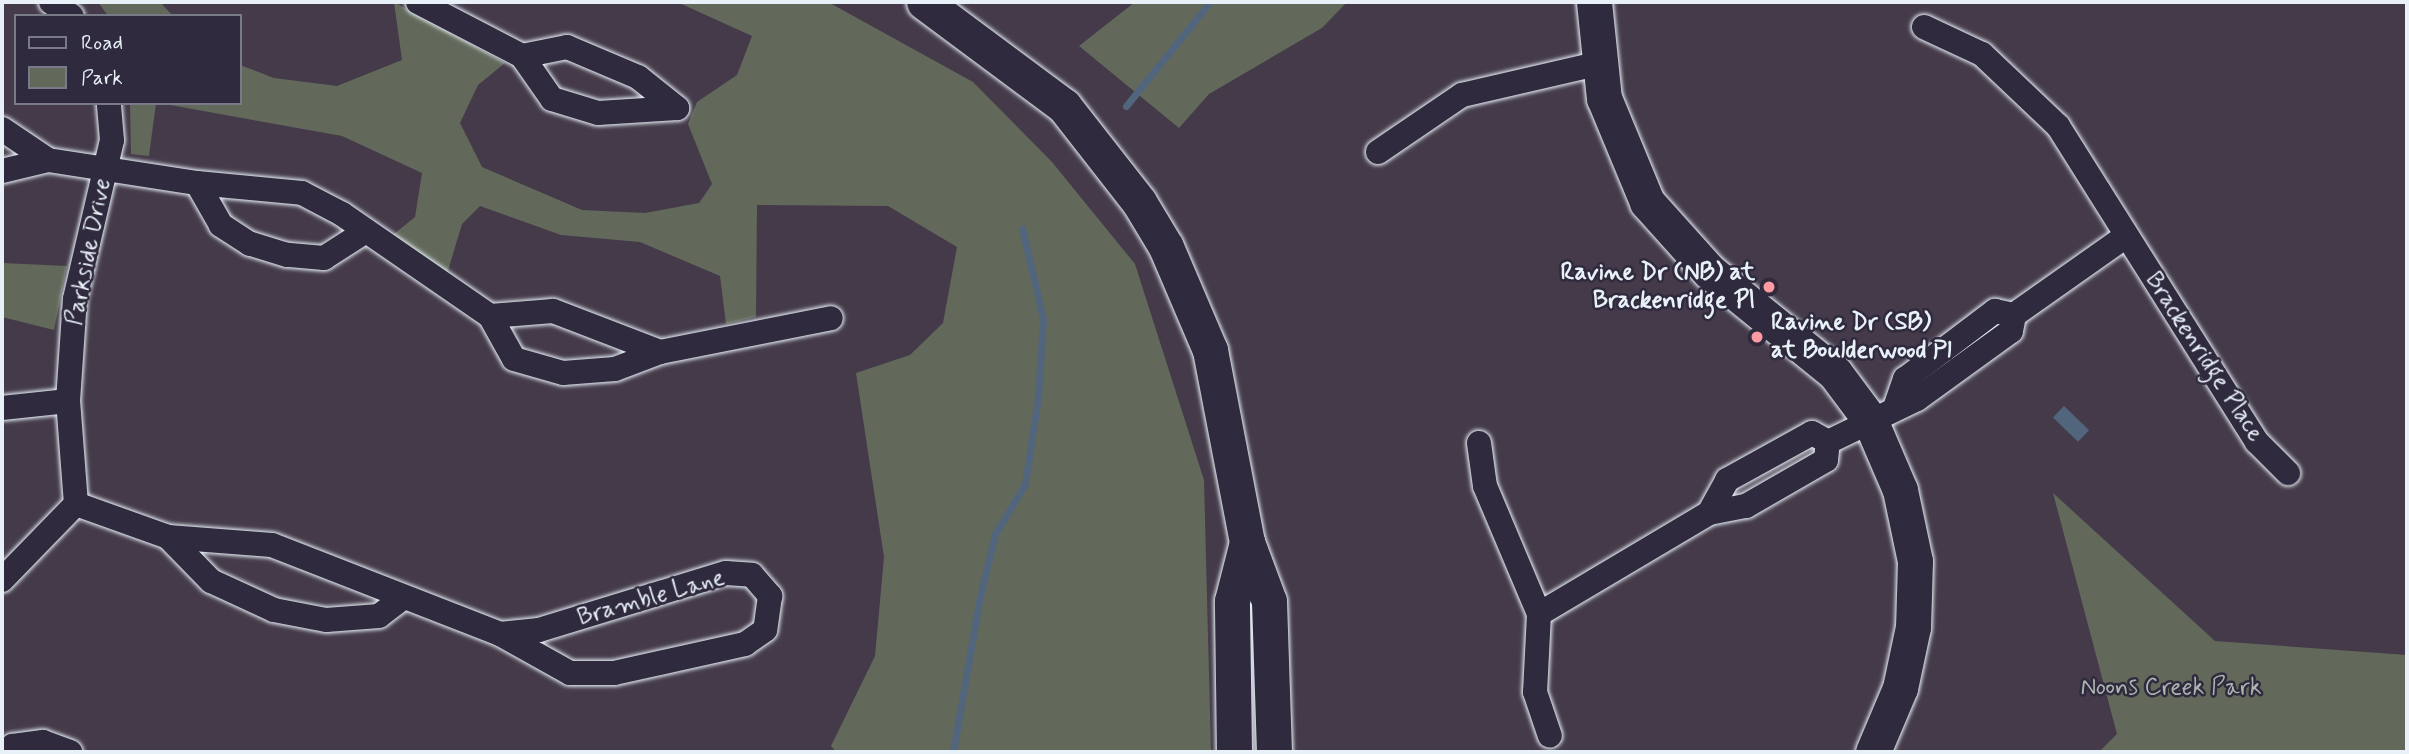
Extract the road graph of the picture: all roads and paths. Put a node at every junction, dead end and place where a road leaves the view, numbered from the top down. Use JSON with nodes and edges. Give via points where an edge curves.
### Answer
{"nodes":[{"id":1,"x":51,"y":2,"type":"edge"},
{"id":2,"x":418,"y":2,"type":"edge"},
{"id":3,"x":924,"y":2,"type":"edge"},
{"id":4,"x":1594,"y":2,"type":"edge"},
{"id":5,"x":69,"y":14,"type":"edge"},
{"id":6,"x":1923,"y":27,"type":"dead end"},
{"id":7,"x":522,"y":56,"type":"junction"},
{"id":8,"x":1596,"y":64,"type":"junction"},
{"id":9,"x":109,"y":105,"type":"edge"},
{"id":10,"x":2,"y":129,"type":"edge"},
{"id":11,"x":1378,"y":152,"type":"dead end"},
{"id":12,"x":48,"y":160,"type":"junction"},
{"id":13,"x":2,"y":171,"type":"edge"},
{"id":14,"x":105,"y":173,"type":"junction"},
{"id":15,"x":197,"y":183,"type":"junction"},
{"id":16,"x":366,"y":231,"type":"junction"},
{"id":17,"x":2126,"y":236,"type":"junction"},
{"id":18,"x":490,"y":316,"type":"junction"},
{"id":19,"x":831,"y":318,"type":"dead end"},
{"id":20,"x":660,"y":352,"type":"junction"},
{"id":21,"x":68,"y":401,"type":"junction"},
{"id":22,"x":2,"y":408,"type":"edge"},
{"id":23,"x":1883,"y":412,"type":"junction"},
{"id":24,"x":1479,"y":443,"type":"dead end"},
{"id":25,"x":2288,"y":473,"type":"dead end"},
{"id":26,"x":76,"y":504,"type":"junction"},
{"id":27,"x":168,"y":537,"type":"junction"},
{"id":28,"x":1247,"y":542,"type":"junction"},
{"id":29,"x":2,"y":580,"type":"edge"},
{"id":30,"x":400,"y":600,"type":"junction"},
{"id":31,"x":1539,"y":614,"type":"junction"},
{"id":32,"x":500,"y":634,"type":"junction"},
{"id":33,"x":1550,"y":736,"type":"dead end"},
{"id":34,"x":10,"y":744,"type":"edge"},
{"id":35,"x":71,"y":752,"type":"edge"},
{"id":36,"x":1234,"y":752,"type":"edge"},
{"id":37,"x":1274,"y":752,"type":"edge"},
{"id":38,"x":1873,"y":752,"type":"edge"}],
"edges":[{"from":1,"to":5,"type":"street"},
{"from":2,"to":7,"type":"street"},
{"from":3,"to":28,"type":"main road","via":[[1063,106],[1139,202],[1210,350]]},
{"from":4,"to":8,"type":"main road"},
{"from":6,"to":17,"type":"street","name":"Brackenridge Place","via":[[1982,54],[2058,126]]},
{"from":7,"to":7,"type":"street","via":[[552,99],[598,113],[677,108],[638,77],[567,47]]},
{"from":8,"to":11,"type":"street","via":[[1462,95]]},
{"from":8,"to":23,"type":"main road","via":[[1624,155],[1661,222],[1709,271],[1815,351]]},
{"from":9,"to":14,"type":"street","name":"Parkside Drive","via":[[112,140]]},
{"from":10,"to":12,"type":"street"},
{"from":12,"to":13,"type":"street"},
{"from":12,"to":14,"type":"street"},
{"from":14,"to":15,"type":"street"},
{"from":14,"to":21,"type":"street","name":"Parkside Drive","via":[[75,299]]},
{"from":15,"to":16,"type":"street","via":[[302,193]]},
{"from":15,"to":16,"type":"street","via":[[221,225],[250,244],[287,255],[324,258]]},
{"from":16,"to":18,"type":"street"},
{"from":17,"to":23,"type":"street","via":[[2014,315],[2011,331],[1917,398]]},
{"from":17,"to":25,"type":"street","name":"Brackenridge Place","via":[[2257,442]]},
{"from":18,"to":20,"type":"street","via":[[553,311]]},
{"from":18,"to":20,"type":"street","via":[[514,359],[564,373],[615,369]]},
{"from":19,"to":20,"type":"street"},
{"from":21,"to":22,"type":"street"},
{"from":21,"to":26,"type":"street","name":"Parkside Drive"},
{"from":23,"to":31,"type":"street","via":[[1828,442],[1826,460],[1746,506],[1709,513]]},
{"from":23,"to":38,"type":"main road","via":[[1915,561],[1909,653]]},
{"from":24,"to":31,"type":"street","via":[[1485,486]]},
{"from":26,"to":27,"type":"street","name":"Bramble Lane"},
{"from":26,"to":29,"type":"street"},
{"from":27,"to":30,"type":"street","name":"Bramble Lane","via":[[272,545]]},
{"from":27,"to":30,"type":"street","name":"Bramble Lane","via":[[212,582],[274,610],[326,620],[379,616]]},
{"from":28,"to":36,"type":"main road","via":[[1232,601]]},
{"from":28,"to":37,"type":"main road","via":[[1269,601]]},
{"from":30,"to":32,"type":"street","name":"Bramble Lane"},
{"from":31,"to":33,"type":"street","via":[[1535,692]]},
{"from":32,"to":32,"type":"street","name":"Bramble Lane","via":[[570,673],[614,673],[745,644],[765,630],[770,596],[752,575],[726,573],[539,630]]},
{"from":34,"to":35,"type":"street","via":[[43,742]]}]}
